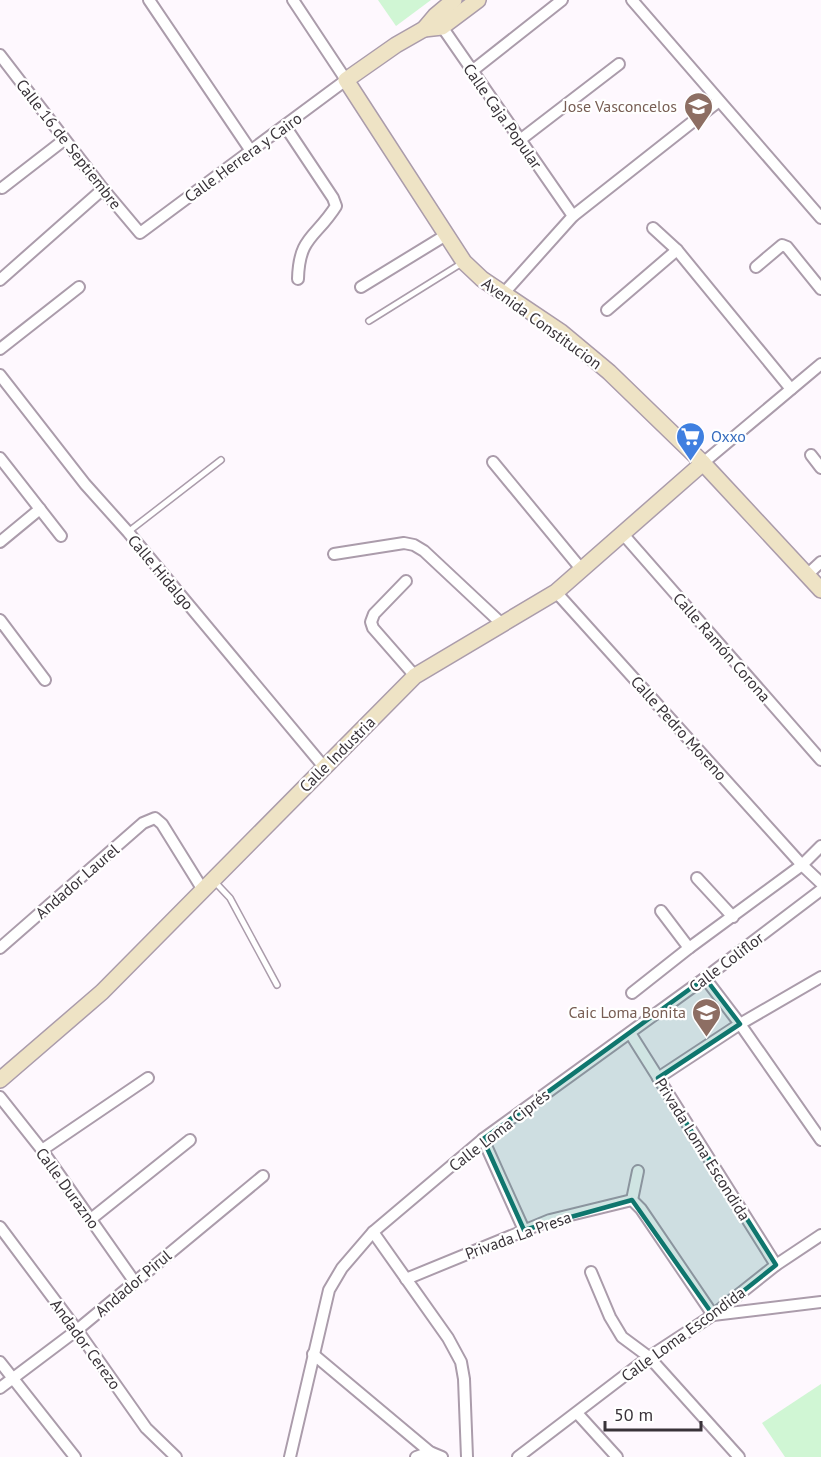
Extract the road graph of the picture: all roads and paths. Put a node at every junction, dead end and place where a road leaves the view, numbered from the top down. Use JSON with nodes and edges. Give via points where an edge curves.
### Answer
{"nodes":[{"id":1,"x":149,"y":0,"type":"edge"},
{"id":2,"x":293,"y":0,"type":"edge"},
{"id":3,"x":454,"y":0,"type":"edge"},
{"id":4,"x":478,"y":0,"type":"edge"},
{"id":5,"x":562,"y":0,"type":"edge"},
{"id":6,"x":632,"y":0,"type":"edge"},
{"id":7,"x":438,"y":21,"type":"junction"},
{"id":8,"x":0,"y":55,"type":"edge"},
{"id":9,"x":619,"y":64,"type":"dead end"},
{"id":10,"x":472,"y":71,"type":"junction"},
{"id":11,"x":346,"y":81,"type":"junction"},
{"id":12,"x":719,"y":101,"type":"junction"},
{"id":13,"x":285,"y":126,"type":"junction"},
{"id":14,"x":64,"y":140,"type":"junction"},
{"id":15,"x":520,"y":140,"type":"junction"},
{"id":16,"x":251,"y":151,"type":"junction"},
{"id":17,"x":2,"y":188,"type":"dead end"},
{"id":18,"x":103,"y":189,"type":"junction"},
{"id":19,"x":573,"y":216,"type":"junction"},
{"id":20,"x":821,"y":219,"type":"edge"},
{"id":21,"x":654,"y":228,"type":"dead end"},
{"id":22,"x":140,"y":233,"type":"joint"},
{"id":23,"x":446,"y":236,"type":"junction"},
{"id":24,"x":677,"y":250,"type":"junction"},
{"id":25,"x":464,"y":262,"type":"junction"},
{"id":26,"x":756,"y":267,"type":"dead end"},
{"id":27,"x":298,"y":279,"type":"dead end"},
{"id":28,"x":0,"y":280,"type":"edge"},
{"id":29,"x":79,"y":287,"type":"dead end"},
{"id":30,"x":362,"y":287,"type":"dead end"},
{"id":31,"x":821,"y":289,"type":"edge"},
{"id":32,"x":503,"y":294,"type":"junction"},
{"id":33,"x":607,"y":310,"type":"dead end"},
{"id":34,"x":369,"y":321,"type":"dead end"},
{"id":35,"x":0,"y":349,"type":"edge"},
{"id":36,"x":821,"y":364,"type":"edge"},
{"id":37,"x":0,"y":375,"type":"edge"},
{"id":38,"x":790,"y":389,"type":"junction"},
{"id":39,"x":811,"y":456,"type":"dead end"},
{"id":40,"x":0,"y":458,"type":"edge"},
{"id":41,"x":221,"y":460,"type":"dead end"},
{"id":42,"x":493,"y":462,"type":"dead end"},
{"id":43,"x":703,"y":463,"type":"junction"},
{"id":44,"x":821,"y":468,"type":"edge"},
{"id":45,"x":40,"y":509,"type":"junction"},
{"id":46,"x":128,"y":532,"type":"junction"},
{"id":47,"x":622,"y":533,"type":"junction"},
{"id":48,"x":61,"y":536,"type":"dead end"},
{"id":49,"x":0,"y":542,"type":"edge"},
{"id":50,"x":334,"y":554,"type":"dead end"},
{"id":51,"x":821,"y":562,"type":"edge"},
{"id":52,"x":582,"y":570,"type":"junction"},
{"id":53,"x":807,"y":574,"type":"junction"},
{"id":54,"x":406,"y":582,"type":"dead end"},
{"id":55,"x":821,"y":590,"type":"edge"},
{"id":56,"x":556,"y":592,"type":"junction"},
{"id":57,"x":0,"y":620,"type":"edge"},
{"id":58,"x":501,"y":624,"type":"junction"},
{"id":59,"x":415,"y":676,"type":"junction"},
{"id":60,"x":45,"y":680,"type":"dead end"},
{"id":61,"x":821,"y":760,"type":"edge"},
{"id":62,"x":324,"y":767,"type":"junction"},
{"id":63,"x":821,"y":846,"type":"edge"},
{"id":64,"x":802,"y":865,"type":"junction"},
{"id":65,"x":697,"y":878,"type":"dead end"},
{"id":66,"x":821,"y":883,"type":"edge"},
{"id":67,"x":208,"y":885,"type":"junction"},
{"id":68,"x":821,"y":890,"type":"edge"},
{"id":69,"x":661,"y":911,"type":"dead end"},
{"id":70,"x":733,"y":917,"type":"junction"},
{"id":71,"x":0,"y":948,"type":"edge"},
{"id":72,"x":689,"y":948,"type":"junction"},
{"id":73,"x":821,"y":977,"type":"edge"},
{"id":74,"x":705,"y":978,"type":"junction"},
{"id":75,"x":277,"y":985,"type":"dead end"},
{"id":76,"x":632,"y":993,"type":"dead end"},
{"id":77,"x":740,"y":1024,"type":"junction"},
{"id":78,"x":630,"y":1033,"type":"junction"},
{"id":79,"x":148,"y":1078,"type":"dead end"},
{"id":80,"x":658,"y":1078,"type":"junction"},
{"id":81,"x":0,"y":1080,"type":"edge"},
{"id":82,"x":0,"y":1097,"type":"edge"},
{"id":83,"x":483,"y":1139,"type":"junction"},
{"id":84,"x":190,"y":1140,"type":"dead end"},
{"id":85,"x":821,"y":1140,"type":"edge"},
{"id":86,"x":42,"y":1150,"type":"junction"},
{"id":87,"x":638,"y":1171,"type":"dead end"},
{"id":88,"x":263,"y":1176,"type":"dead end"},
{"id":89,"x":632,"y":1200,"type":"junction"},
{"id":90,"x":91,"y":1219,"type":"junction"},
{"id":91,"x":0,"y":1227,"type":"edge"},
{"id":92,"x":524,"y":1230,"type":"junction"},
{"id":93,"x":373,"y":1232,"type":"junction"},
{"id":94,"x":821,"y":1235,"type":"edge"},
{"id":95,"x":776,"y":1265,"type":"junction"},
{"id":96,"x":591,"y":1272,"type":"dead end"},
{"id":97,"x":406,"y":1278,"type":"junction"},
{"id":98,"x":134,"y":1281,"type":"junction"},
{"id":99,"x":821,"y":1302,"type":"edge"},
{"id":100,"x":713,"y":1315,"type":"junction"},
{"id":101,"x":77,"y":1330,"type":"junction"},
{"id":102,"x":313,"y":1354,"type":"junction"},
{"id":103,"x":649,"y":1357,"type":"junction"},
{"id":104,"x":0,"y":1362,"type":"edge"},
{"id":105,"x":12,"y":1378,"type":"junction"},
{"id":106,"x":0,"y":1388,"type":"edge"},
{"id":107,"x":577,"y":1413,"type":"junction"},
{"id":108,"x":430,"y":1452,"type":"junction"},
{"id":109,"x":291,"y":1456,"type":"edge"},
{"id":110,"x":75,"y":1457,"type":"edge"},
{"id":111,"x":176,"y":1457,"type":"edge"},
{"id":112,"x":416,"y":1457,"type":"edge"},
{"id":113,"x":442,"y":1457,"type":"edge"},
{"id":114,"x":467,"y":1457,"type":"edge"},
{"id":115,"x":518,"y":1457,"type":"edge"},
{"id":116,"x":617,"y":1457,"type":"edge"},
{"id":117,"x":739,"y":1457,"type":"edge"}],
"edges":[{"from":1,"to":16,"type":"street"},
{"from":2,"to":11,"type":"street"},
{"from":3,"to":7,"type":"street"},
{"from":4,"to":7,"type":"street"},
{"from":5,"to":10,"type":"street"},
{"from":6,"to":12,"type":"street"},
{"from":7,"to":10,"type":"street","name":"Calle Caja Popular"},
{"from":7,"to":11,"type":"street"},
{"from":8,"to":14,"type":"street","name":"Calle 16 de Septiembre"},
{"from":9,"to":15,"type":"street"},
{"from":10,"to":15,"type":"street","name":"Calle Caja Popular"},
{"from":11,"to":13,"type":"street","name":"Calle Herrera y Cairo"},
{"from":11,"to":23,"type":"street","name":"Avenida Constitucion"},
{"from":12,"to":19,"type":"street"},
{"from":12,"to":20,"type":"street"},
{"from":13,"to":16,"type":"street","name":"Calle Herrera y Cairo"},
{"from":13,"to":27,"type":"street","via":[[336,206],[309,238],[301,255]]},
{"from":14,"to":17,"type":"street"},
{"from":14,"to":18,"type":"street","name":"Calle 16 de Septiembre"},
{"from":15,"to":19,"type":"street","name":"Calle Caja Popular"},
{"from":16,"to":22,"type":"street","name":"Calle Herrera y Cairo"},
{"from":18,"to":22,"type":"street","name":"Calle 16 de Septiembre"},
{"from":18,"to":28,"type":"street"},
{"from":19,"to":32,"type":"street"},
{"from":21,"to":24,"type":"street"},
{"from":23,"to":25,"type":"street","name":"Avenida Constitucion"},
{"from":23,"to":30,"type":"street"},
{"from":24,"to":33,"type":"street"},
{"from":24,"to":38,"type":"street"},
{"from":25,"to":32,"type":"street","name":"Avenida Constitucion"},
{"from":25,"to":34,"type":"lane"},
{"from":26,"to":31,"type":"street","via":[[782,245],[788,247]]},
{"from":29,"to":35,"type":"street"},
{"from":32,"to":43,"type":"street","name":"Avenida Constitucion","via":[[561,332],[609,372]]},
{"from":36,"to":38,"type":"street"},
{"from":37,"to":46,"type":"street","name":"Calle Hidalgo","via":[[84,484]]},
{"from":38,"to":43,"type":"street"},
{"from":39,"to":44,"type":"street"},
{"from":40,"to":45,"type":"street"},
{"from":41,"to":46,"type":"lane"},
{"from":42,"to":52,"type":"street"},
{"from":43,"to":47,"type":"street","name":"Calle Industria"},
{"from":43,"to":53,"type":"street","name":"Avenida Constitucion"},
{"from":45,"to":48,"type":"street"},
{"from":45,"to":49,"type":"street"},
{"from":46,"to":62,"type":"street","name":"Calle Hidalgo"},
{"from":47,"to":52,"type":"street","name":"Calle Industria"},
{"from":47,"to":61,"type":"street","name":"Calle Ramón Corona"},
{"from":50,"to":58,"type":"street","via":[[404,543],[414,545]]},
{"from":51,"to":53,"type":"street"},
{"from":52,"to":56,"type":"street","name":"Calle Industria"},
{"from":53,"to":55,"type":"street","name":"Avenida Constitucion"},
{"from":54,"to":59,"type":"street","via":[[371,622]]},
{"from":56,"to":58,"type":"street","name":"Calle Industria"},
{"from":56,"to":64,"type":"street","name":"Calle Pedro Moreno"},
{"from":57,"to":60,"type":"street"},
{"from":58,"to":59,"type":"street","name":"Calle Industria"},
{"from":59,"to":62,"type":"street","name":"Calle Industria"},
{"from":62,"to":67,"type":"street","name":"Calle Industria"},
{"from":63,"to":64,"type":"street"},
{"from":64,"to":66,"type":"street","name":"Calle Pedro Moreno"},
{"from":64,"to":70,"type":"street"},
{"from":65,"to":70,"type":"street"},
{"from":67,"to":71,"type":"street","name":"Andador Laurel","via":[[155,818],[143,823]]},
{"from":67,"to":75,"type":"lane","via":[[230,898]]},
{"from":67,"to":81,"type":"street","name":"Calle Industria","via":[[102,992]]},
{"from":68,"to":74,"type":"street","name":"Calle Coliflor"},
{"from":69,"to":72,"type":"street"},
{"from":70,"to":72,"type":"street"},
{"from":72,"to":76,"type":"street"},
{"from":73,"to":77,"type":"street"},
{"from":74,"to":77,"type":"street"},
{"from":74,"to":78,"type":"street","name":"Calle Coliflor"},
{"from":77,"to":80,"type":"street"},
{"from":77,"to":85,"type":"street"},
{"from":78,"to":80,"type":"street","name":"Privada Loma Escondida"},
{"from":78,"to":83,"type":"street","name":"Calle Loma Ciprés"},
{"from":79,"to":86,"type":"street"},
{"from":80,"to":95,"type":"street","name":"Privada Loma Escondida"},
{"from":82,"to":86,"type":"street","name":"Calle Durazno"},
{"from":83,"to":92,"type":"street"},
{"from":83,"to":93,"type":"street","name":"Calle Loma Ciprés"},
{"from":84,"to":90,"type":"street"},
{"from":86,"to":90,"type":"street","name":"Calle Durazno"},
{"from":87,"to":89,"type":"street"},
{"from":88,"to":98,"type":"street","name":"Andador Pirul"},
{"from":89,"to":92,"type":"street","name":"Privada La Presa"},
{"from":89,"to":100,"type":"street"},
{"from":90,"to":98,"type":"street","name":"Calle Durazno"},
{"from":91,"to":101,"type":"street","name":"Andador Cerezo"},
{"from":92,"to":97,"type":"street","name":"Privada La Presa"},
{"from":93,"to":97,"type":"street"},
{"from":93,"to":102,"type":"street","name":"Calle Loma Ciprés","via":[[329,1290]]},
{"from":94,"to":95,"type":"street","name":"Calle Loma Escondida"},
{"from":95,"to":100,"type":"street","name":"Calle Loma Escondida"},
{"from":96,"to":103,"type":"street","via":[[615,1326]]},
{"from":97,"to":114,"type":"street","via":[[461,1362]]},
{"from":98,"to":101,"type":"street","name":"Andador Pirul"},
{"from":99,"to":100,"type":"street"},
{"from":100,"to":103,"type":"street","name":"Calle Loma Escondida"},
{"from":101,"to":105,"type":"street","name":"Andador Pirul"},
{"from":101,"to":111,"type":"street","name":"Andador Cerezo","via":[[146,1428]]},
{"from":102,"to":108,"type":"street"},
{"from":102,"to":109,"type":"street","name":"Calle Loma Ciprés"},
{"from":103,"to":107,"type":"street","name":"Calle Loma Escondida"},
{"from":103,"to":117,"type":"street"},
{"from":104,"to":105,"type":"street"},
{"from":105,"to":106,"type":"street","name":"Andador Pirul"},
{"from":105,"to":110,"type":"street"},
{"from":107,"to":115,"type":"street","name":"Calle Loma Escondida"},
{"from":107,"to":116,"type":"street"},
{"from":108,"to":112,"type":"street"},
{"from":108,"to":113,"type":"street"}]}
